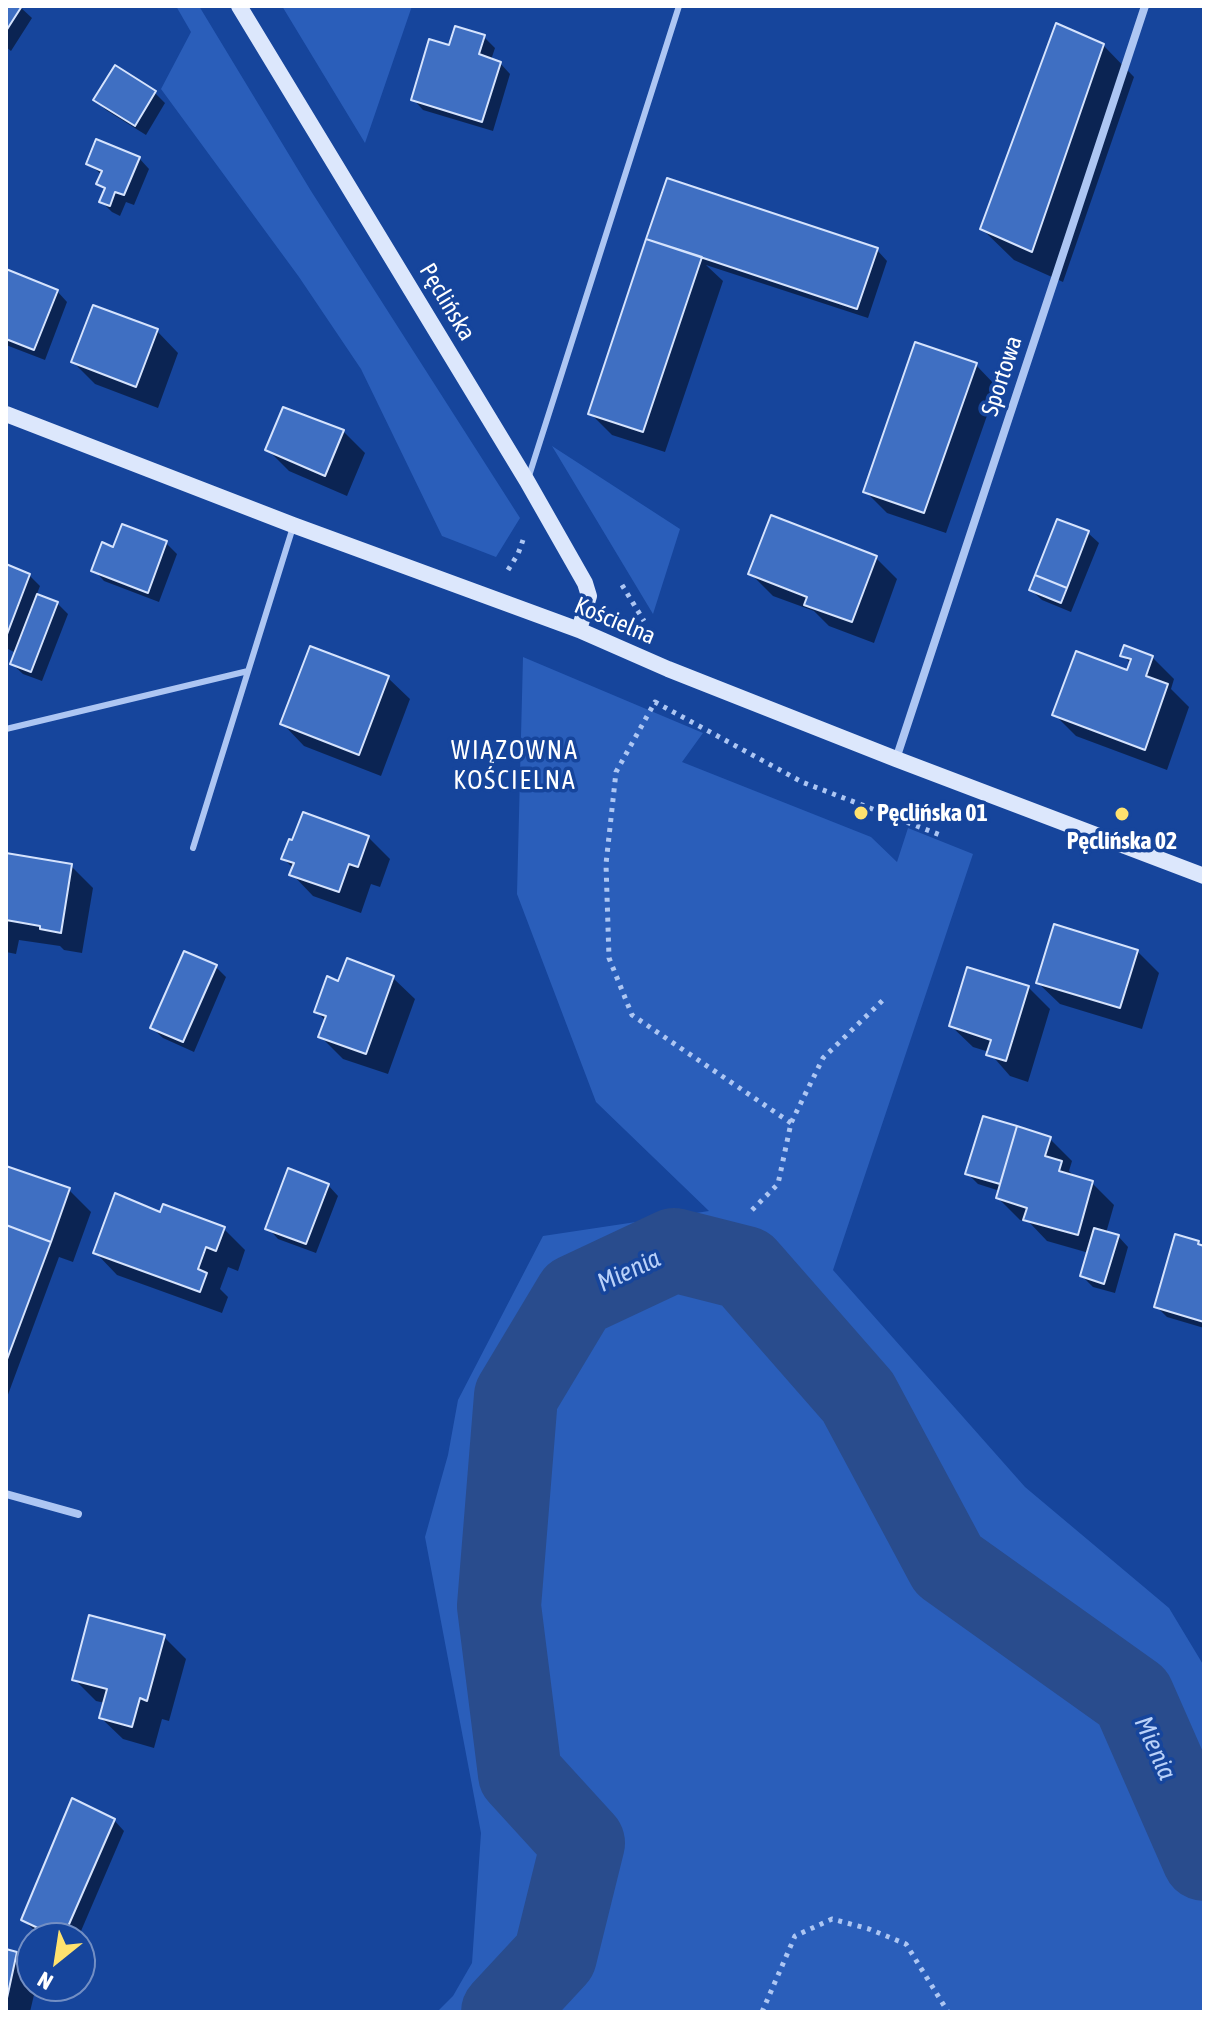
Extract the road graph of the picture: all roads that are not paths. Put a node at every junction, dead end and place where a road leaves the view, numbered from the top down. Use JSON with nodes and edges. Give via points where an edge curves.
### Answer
{"nodes":[{"id":1,"x":239,"y":6,"type":"edge"},
{"id":2,"x":679,"y":6,"type":"edge"},
{"id":3,"x":1145,"y":6,"type":"edge"},
{"id":4,"x":6,"y":414,"type":"edge"},
{"id":5,"x":527,"y":481,"type":"junction"},
{"id":6,"x":293,"y":525,"type":"junction"},
{"id":7,"x":579,"y":630,"type":"junction"},
{"id":8,"x":248,"y":671,"type":"junction"},
{"id":9,"x":6,"y":729,"type":"edge"},
{"id":10,"x":896,"y":759,"type":"junction"},
{"id":11,"x":193,"y":848,"type":"dead end"},
{"id":12,"x":1204,"y":876,"type":"edge"},
{"id":13,"x":6,"y":1494,"type":"edge"},
{"id":14,"x":78,"y":1514,"type":"dead end"}],
"edges":[{"from":1,"to":5,"type":"street","name":"Pęclińska"},
{"from":2,"to":5,"type":"lane"},
{"from":3,"to":10,"type":"street","name":"Sportowa"},
{"from":4,"to":6,"type":"street","name":"Kościelna"},
{"from":5,"to":7,"type":"street","name":"Pęclińska","via":[[585,583],[589,596]]},
{"from":6,"to":7,"type":"street","name":"Kościelna"},
{"from":6,"to":8,"type":"lane"},
{"from":7,"to":10,"type":"street","name":"Kościelna"},
{"from":8,"to":9,"type":"lane"},
{"from":8,"to":11,"type":"lane"},
{"from":10,"to":12,"type":"street","name":"Kościelna"},
{"from":13,"to":14,"type":"street"}]}
